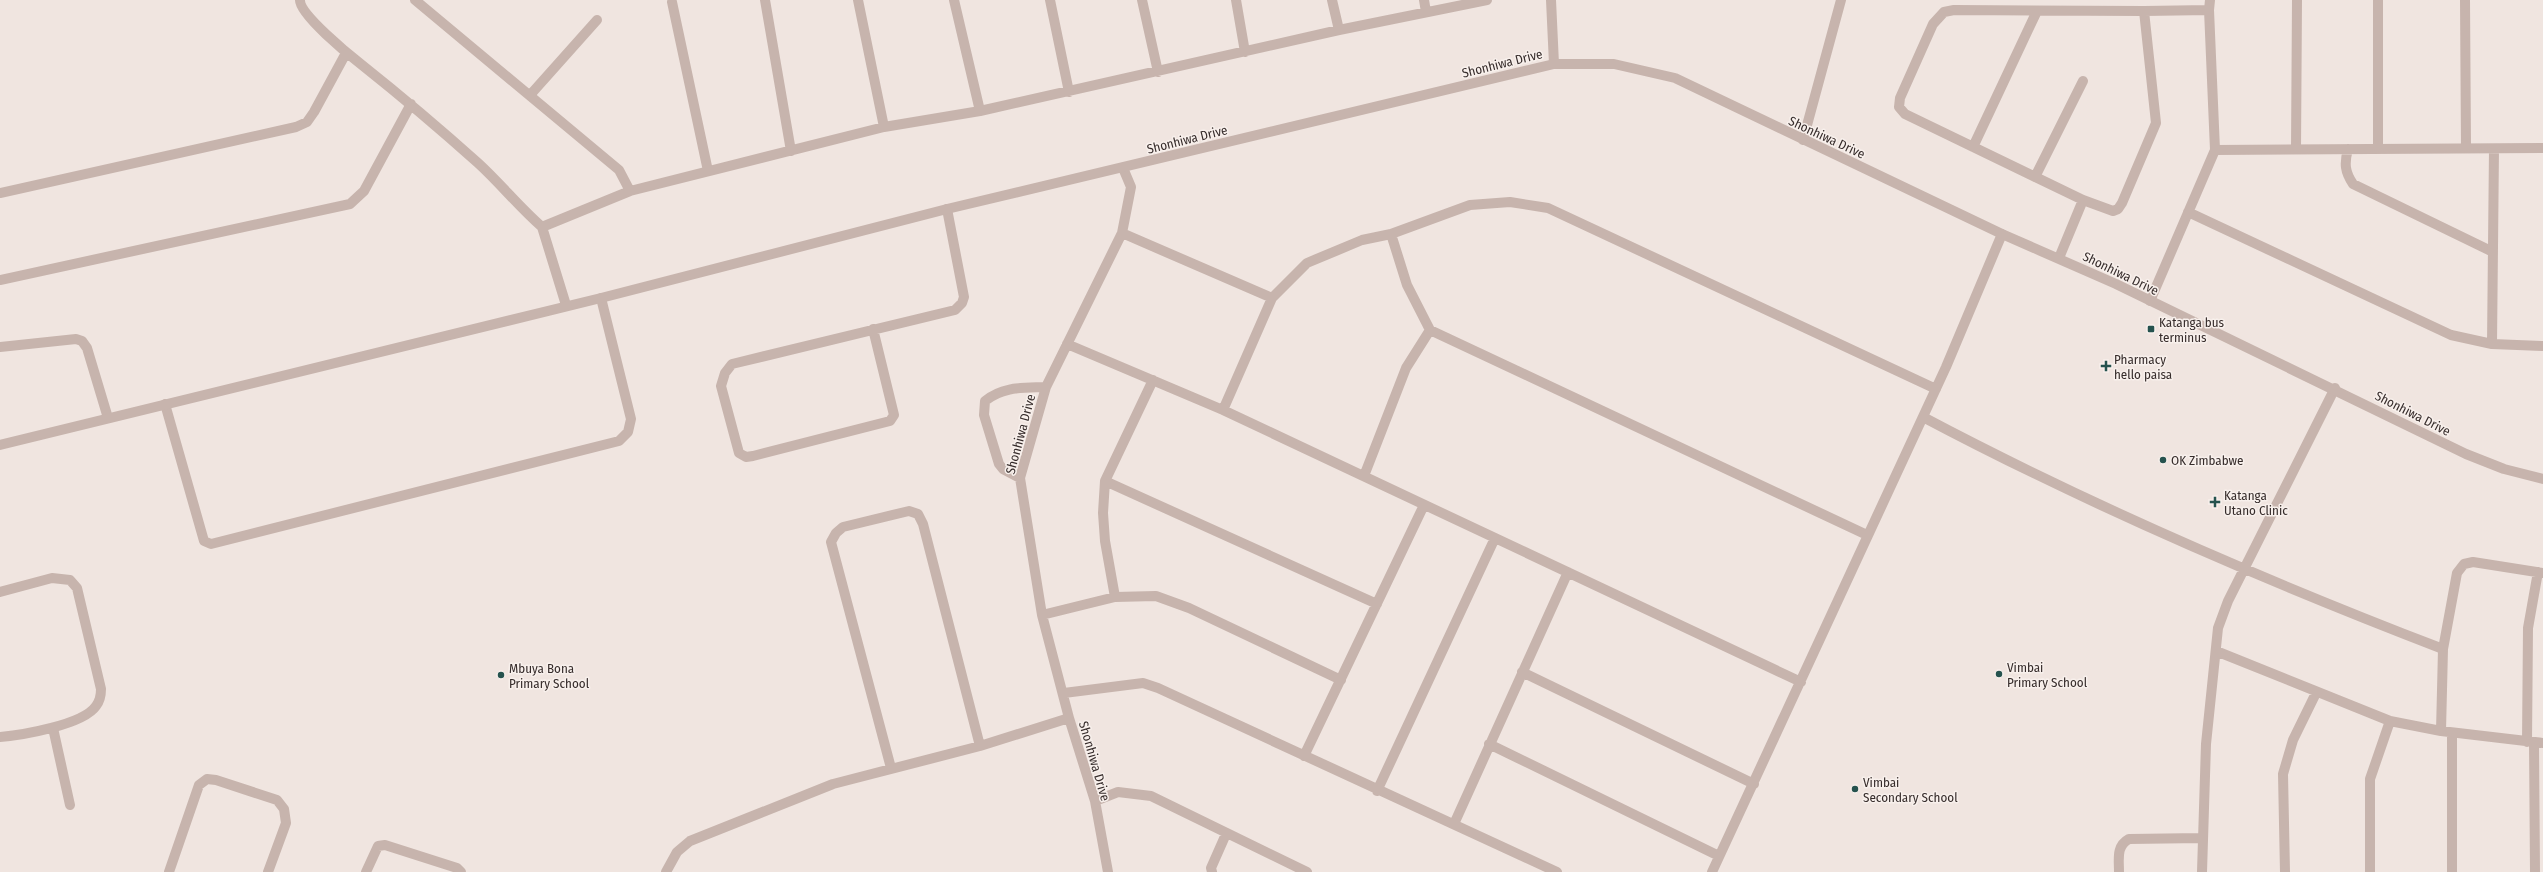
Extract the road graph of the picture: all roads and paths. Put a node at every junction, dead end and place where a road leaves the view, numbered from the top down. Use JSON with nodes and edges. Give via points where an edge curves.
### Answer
{"nodes":[{"id":1,"x":300,"y":0,"type":"edge"},
{"id":2,"x":416,"y":0,"type":"edge"},
{"id":3,"x":766,"y":0,"type":"edge"},
{"id":4,"x":858,"y":0,"type":"edge"},
{"id":5,"x":954,"y":0,"type":"edge"},
{"id":6,"x":1050,"y":0,"type":"edge"},
{"id":7,"x":1142,"y":0,"type":"edge"},
{"id":8,"x":1236,"y":0,"type":"edge"},
{"id":9,"x":1332,"y":0,"type":"edge"},
{"id":10,"x":1424,"y":0,"type":"edge"},
{"id":11,"x":1487,"y":0,"type":"edge"},
{"id":12,"x":1550,"y":0,"type":"edge"},
{"id":13,"x":1841,"y":0,"type":"edge"},
{"id":14,"x":2297,"y":0,"type":"edge"},
{"id":15,"x":2378,"y":0,"type":"edge"},
{"id":16,"x":2466,"y":0,"type":"edge"},
{"id":17,"x":672,"y":2,"type":"dead end"},
{"id":18,"x":2209,"y":5,"type":"edge"},
{"id":19,"x":2037,"y":10,"type":"junction"},
{"id":20,"x":2144,"y":11,"type":"junction"},
{"id":21,"x":1426,"y":12,"type":"junction"},
{"id":22,"x":597,"y":20,"type":"dead end"},
{"id":23,"x":1339,"y":30,"type":"junction"},
{"id":24,"x":1245,"y":52,"type":"junction"},
{"id":25,"x":346,"y":53,"type":"junction"},
{"id":26,"x":1554,"y":64,"type":"junction"},
{"id":27,"x":1158,"y":72,"type":"junction"},
{"id":28,"x":2083,"y":81,"type":"dead end"},
{"id":29,"x":1069,"y":92,"type":"junction"},
{"id":30,"x":531,"y":94,"type":"junction"},
{"id":31,"x":411,"y":104,"type":"junction"},
{"id":32,"x":980,"y":111,"type":"junction"},
{"id":33,"x":884,"y":127,"type":"junction"},
{"id":34,"x":1803,"y":140,"type":"junction"},
{"id":35,"x":1973,"y":147,"type":"junction"},
{"id":36,"x":2466,"y":148,"type":"junction"},
{"id":37,"x":2543,"y":148,"type":"edge"},
{"id":38,"x":2296,"y":149,"type":"junction"},
{"id":39,"x":2348,"y":149,"type":"junction"},
{"id":40,"x":2378,"y":149,"type":"junction"},
{"id":41,"x":2494,"y":149,"type":"junction"},
{"id":42,"x":2215,"y":150,"type":"junction"},
{"id":43,"x":790,"y":151,"type":"junction"},
{"id":44,"x":1123,"y":168,"type":"junction"},
{"id":45,"x":708,"y":171,"type":"junction"},
{"id":46,"x":2035,"y":177,"type":"junction"},
{"id":47,"x":630,"y":191,"type":"junction"},
{"id":48,"x":0,"y":193,"type":"edge"},
{"id":49,"x":2083,"y":200,"type":"junction"},
{"id":50,"x":948,"y":209,"type":"junction"},
{"id":51,"x":2188,"y":212,"type":"junction"},
{"id":52,"x":542,"y":227,"type":"junction"},
{"id":53,"x":1122,"y":233,"type":"junction"},
{"id":54,"x":1391,"y":234,"type":"junction"},
{"id":55,"x":2002,"y":234,"type":"junction"},
{"id":56,"x":2493,"y":252,"type":"junction"},
{"id":57,"x":2059,"y":258,"type":"junction"},
{"id":58,"x":0,"y":280,"type":"edge"},
{"id":59,"x":601,"y":298,"type":"junction"},
{"id":60,"x":1272,"y":298,"type":"junction"},
{"id":61,"x":2150,"y":301,"type":"junction"},
{"id":62,"x":566,"y":305,"type":"junction"},
{"id":63,"x":873,"y":329,"type":"junction"},
{"id":64,"x":1430,"y":330,"type":"junction"},
{"id":65,"x":1067,"y":344,"type":"junction"},
{"id":66,"x":2492,"y":344,"type":"junction"},
{"id":67,"x":2543,"y":346,"type":"edge"},
{"id":68,"x":0,"y":347,"type":"edge"},
{"id":69,"x":1153,"y":380,"type":"junction"},
{"id":70,"x":1046,"y":387,"type":"junction"},
{"id":71,"x":2334,"y":388,"type":"junction"},
{"id":72,"x":1936,"y":389,"type":"junction"},
{"id":73,"x":166,"y":404,"type":"junction"},
{"id":74,"x":1223,"y":410,"type":"junction"},
{"id":75,"x":1923,"y":417,"type":"junction"},
{"id":76,"x":108,"y":418,"type":"junction"},
{"id":77,"x":0,"y":445,"type":"edge"},
{"id":78,"x":1364,"y":476,"type":"junction"},
{"id":79,"x":1020,"y":478,"type":"junction"},
{"id":80,"x":2543,"y":479,"type":"edge"},
{"id":81,"x":1105,"y":480,"type":"junction"},
{"id":82,"x":1424,"y":505,"type":"junction"},
{"id":83,"x":1867,"y":535,"type":"junction"},
{"id":84,"x":1495,"y":538,"type":"junction"},
{"id":85,"x":2245,"y":571,"type":"junction"},
{"id":86,"x":1568,"y":572,"type":"junction"},
{"id":87,"x":2540,"y":573,"type":"edge"},
{"id":88,"x":0,"y":592,"type":"edge"},
{"id":89,"x":1115,"y":597,"type":"junction"},
{"id":90,"x":1378,"y":604,"type":"junction"},
{"id":91,"x":1042,"y":615,"type":"junction"},
{"id":92,"x":2443,"y":649,"type":"junction"},
{"id":93,"x":2216,"y":651,"type":"junction"},
{"id":94,"x":1522,"y":672,"type":"junction"},
{"id":95,"x":1341,"y":680,"type":"junction"},
{"id":96,"x":1800,"y":682,"type":"junction"},
{"id":97,"x":1064,"y":693,"type":"junction"},
{"id":98,"x":2316,"y":693,"type":"junction"},
{"id":99,"x":1069,"y":718,"type":"junction"},
{"id":100,"x":2390,"y":721,"type":"junction"},
{"id":101,"x":53,"y":728,"type":"junction"},
{"id":102,"x":2441,"y":731,"type":"junction"},
{"id":103,"x":2452,"y":733,"type":"junction"},
{"id":104,"x":0,"y":737,"type":"edge"},
{"id":105,"x":2535,"y":743,"type":"edge"},
{"id":106,"x":1489,"y":744,"type":"junction"},
{"id":107,"x":980,"y":746,"type":"junction"},
{"id":108,"x":1304,"y":756,"type":"junction"},
{"id":109,"x":891,"y":768,"type":"junction"},
{"id":110,"x":1754,"y":784,"type":"junction"},
{"id":111,"x":1377,"y":791,"type":"junction"},
{"id":112,"x":1095,"y":801,"type":"junction"},
{"id":113,"x":70,"y":805,"type":"dead end"},
{"id":114,"x":1454,"y":824,"type":"junction"},
{"id":115,"x":1226,"y":834,"type":"junction"},
{"id":116,"x":2202,"y":838,"type":"junction"},
{"id":117,"x":1719,"y":856,"type":"junction"},
{"id":118,"x":169,"y":872,"type":"edge"},
{"id":119,"x":268,"y":872,"type":"edge"},
{"id":120,"x":366,"y":872,"type":"edge"},
{"id":121,"x":461,"y":872,"type":"edge"},
{"id":122,"x":666,"y":872,"type":"edge"},
{"id":123,"x":1108,"y":872,"type":"edge"},
{"id":124,"x":1212,"y":872,"type":"edge"},
{"id":125,"x":1307,"y":872,"type":"edge"},
{"id":126,"x":1557,"y":872,"type":"edge"},
{"id":127,"x":1712,"y":872,"type":"edge"},
{"id":128,"x":2119,"y":872,"type":"edge"},
{"id":129,"x":2202,"y":872,"type":"edge"},
{"id":130,"x":2285,"y":872,"type":"edge"},
{"id":131,"x":2370,"y":872,"type":"edge"},
{"id":132,"x":2452,"y":872,"type":"edge"},
{"id":133,"x":2534,"y":872,"type":"edge"}],
"edges":[{"from":1,"to":25,"type":"street","via":[[307,14]]},
{"from":2,"to":30,"type":"street"},
{"from":3,"to":43,"type":"street"},
{"from":4,"to":33,"type":"street"},
{"from":5,"to":32,"type":"street"},
{"from":6,"to":29,"type":"street"},
{"from":7,"to":27,"type":"street"},
{"from":8,"to":24,"type":"street"},
{"from":9,"to":23,"type":"street"},
{"from":10,"to":21,"type":"street"},
{"from":11,"to":21,"type":"street"},
{"from":12,"to":26,"type":"street"},
{"from":13,"to":34,"type":"street"},
{"from":14,"to":38,"type":"street"},
{"from":15,"to":40,"type":"street"},
{"from":16,"to":36,"type":"street"},
{"from":17,"to":45,"type":"street"},
{"from":18,"to":20,"type":"street"},
{"from":18,"to":42,"type":"street"},
{"from":19,"to":20,"type":"street"},
{"from":19,"to":35,"type":"street"},
{"from":19,"to":35,"type":"street","via":[[1949,11],[1940,15],[1933,24],[1900,98],[1899,107],[1905,114]]},
{"from":20,"to":49,"type":"street","via":[[2156,122],[2154,131],[2118,209],[2113,211]]},
{"from":21,"to":23,"type":"street"},
{"from":22,"to":30,"type":"street"},
{"from":23,"to":24,"type":"street"},
{"from":24,"to":27,"type":"street"},
{"from":25,"to":31,"type":"street"},
{"from":25,"to":48,"type":"street","via":[[314,112],[307,122],[296,127]]},
{"from":26,"to":34,"type":"street","name":"Shonhiwa Drive","via":[[1614,64],[1675,78]]},
{"from":26,"to":44,"type":"street","name":"Shonhiwa Drive"},
{"from":27,"to":29,"type":"street"},
{"from":28,"to":46,"type":"street"},
{"from":29,"to":32,"type":"street"},
{"from":30,"to":47,"type":"street","via":[[619,170]]},
{"from":31,"to":52,"type":"street","via":[[479,164]]},
{"from":31,"to":58,"type":"street","via":[[364,191],[350,204]]},
{"from":32,"to":33,"type":"street"},
{"from":33,"to":43,"type":"street"},
{"from":34,"to":55,"type":"street","name":"Shonhiwa Drive"},
{"from":35,"to":46,"type":"street"},
{"from":36,"to":40,"type":"street"},
{"from":36,"to":41,"type":"street"},
{"from":37,"to":41,"type":"street"},
{"from":38,"to":39,"type":"street"},
{"from":38,"to":42,"type":"street"},
{"from":39,"to":40,"type":"street"},
{"from":39,"to":56,"type":"street","via":[[2344,162],[2346,174],[2353,184]]},
{"from":41,"to":56,"type":"street"},
{"from":42,"to":51,"type":"street"},
{"from":43,"to":45,"type":"street"},
{"from":44,"to":50,"type":"street"},
{"from":44,"to":53,"type":"street","name":"Shonhiwa Drive","via":[[1131,187]]},
{"from":45,"to":47,"type":"street"},
{"from":46,"to":49,"type":"street"},
{"from":47,"to":52,"type":"street"},
{"from":49,"to":57,"type":"street"},
{"from":50,"to":59,"type":"street"},
{"from":50,"to":63,"type":"street","via":[[964,297],[962,303],[955,310]]},
{"from":51,"to":61,"type":"street"},
{"from":51,"to":66,"type":"street","via":[[2427,325],[2451,335]]},
{"from":52,"to":62,"type":"street"},
{"from":53,"to":60,"type":"street"},
{"from":53,"to":65,"type":"street","name":"Shonhiwa Drive"},
{"from":54,"to":60,"type":"street","via":[[1362,240],[1307,263]]},
{"from":54,"to":64,"type":"street","via":[[1407,285]]},
{"from":54,"to":72,"type":"street","via":[[1470,205],[1510,202],[1548,208]]},
{"from":55,"to":57,"type":"street","name":"Shonhiwa Drive"},
{"from":55,"to":72,"type":"street"},
{"from":56,"to":66,"type":"street"},
{"from":57,"to":61,"type":"street","name":"Shonhiwa Drive"},
{"from":59,"to":62,"type":"street"},
{"from":59,"to":73,"type":"street","via":[[631,419],[628,432],[619,441],[211,544],[204,541]]},
{"from":60,"to":74,"type":"street"},
{"from":61,"to":71,"type":"street","name":"Shonhiwa Drive"},
{"from":62,"to":73,"type":"street"},
{"from":63,"to":63,"type":"street","via":[[732,364],[724,373],[721,386],[738,453],[746,457],[754,456],[890,421],[894,415]]},
{"from":64,"to":78,"type":"street","via":[[1406,368]]},
{"from":64,"to":83,"type":"street"},
{"from":65,"to":69,"type":"street"},
{"from":65,"to":70,"type":"street","name":"Shonhiwa Drive"},
{"from":66,"to":67,"type":"street"},
{"from":68,"to":76,"type":"street","via":[[76,339],[82,341],[87,348]]},
{"from":69,"to":74,"type":"street"},
{"from":69,"to":81,"type":"street"},
{"from":70,"to":79,"type":"street","name":"Shonhiwa Drive"},
{"from":70,"to":79,"type":"street","via":[[1014,388],[993,394],[985,401],[984,415],[999,464]]},
{"from":71,"to":80,"type":"street","name":"Shonhiwa Drive","via":[[2466,454],[2504,469]]},
{"from":71,"to":85,"type":"street"},
{"from":72,"to":75,"type":"street"},
{"from":73,"to":76,"type":"street"},
{"from":74,"to":78,"type":"street"},
{"from":75,"to":83,"type":"street"},
{"from":75,"to":85,"type":"street","via":[[1985,450]]},
{"from":76,"to":77,"type":"street"},
{"from":78,"to":82,"type":"street"},
{"from":79,"to":91,"type":"street","name":"Shonhiwa Drive"},
{"from":81,"to":89,"type":"street","via":[[1105,541]]},
{"from":81,"to":90,"type":"street"},
{"from":82,"to":84,"type":"street"},
{"from":82,"to":90,"type":"street"},
{"from":83,"to":96,"type":"street"},
{"from":84,"to":86,"type":"street"},
{"from":84,"to":111,"type":"street"},
{"from":85,"to":92,"type":"street"},
{"from":85,"to":93,"type":"street","via":[[2228,601],[2218,628]]},
{"from":86,"to":94,"type":"street"},
{"from":86,"to":96,"type":"street"},
{"from":87,"to":92,"type":"street","via":[[2473,562],[2464,564],[2457,573]]},
{"from":87,"to":105,"type":"street","via":[[2528,628]]},
{"from":88,"to":101,"type":"street","via":[[52,578],[70,580],[77,588],[101,689],[100,699],[96,708],[86,715]]},
{"from":89,"to":91,"type":"street"},
{"from":89,"to":95,"type":"street","via":[[1156,596],[1189,608]]},
{"from":90,"to":95,"type":"street"},
{"from":91,"to":97,"type":"street","name":"Shonhiwa Drive"},
{"from":92,"to":102,"type":"street"},
{"from":93,"to":98,"type":"street","via":[[2239,658]]},
{"from":93,"to":116,"type":"street","via":[[2206,744]]},
{"from":94,"to":106,"type":"street"},
{"from":94,"to":110,"type":"street"},
{"from":95,"to":108,"type":"street"},
{"from":96,"to":110,"type":"street"},
{"from":97,"to":99,"type":"street","name":"Shonhiwa Drive"},
{"from":97,"to":108,"type":"street","via":[[1143,683]]},
{"from":98,"to":100,"type":"street"},
{"from":98,"to":130,"type":"street","via":[[2293,740],[2284,774]]},
{"from":99,"to":107,"type":"street"},
{"from":99,"to":112,"type":"street","name":"Shonhiwa Drive"},
{"from":100,"to":102,"type":"street"},
{"from":100,"to":131,"type":"street","via":[[2370,779]]},
{"from":101,"to":104,"type":"street"},
{"from":101,"to":113,"type":"street"},
{"from":102,"to":103,"type":"street"},
{"from":103,"to":105,"type":"street"},
{"from":103,"to":132,"type":"street"},
{"from":105,"to":133,"type":"street"},
{"from":106,"to":114,"type":"street"},
{"from":106,"to":117,"type":"street"},
{"from":107,"to":109,"type":"street"},
{"from":107,"to":109,"type":"street","via":[[923,524],[918,514],[909,510],[844,527],[836,533],[831,542]]},
{"from":108,"to":111,"type":"street"},
{"from":109,"to":122,"type":"street","via":[[833,784],[690,841],[677,852]]},
{"from":110,"to":117,"type":"street"},
{"from":111,"to":114,"type":"street"},
{"from":112,"to":115,"type":"street","via":[[1118,792],[1151,796]]},
{"from":112,"to":123,"type":"street","name":"Shonhiwa Drive"},
{"from":114,"to":126,"type":"street"},
{"from":115,"to":124,"type":"street","via":[[1211,868]]},
{"from":115,"to":125,"type":"street"},
{"from":116,"to":128,"type":"street","via":[[2130,839],[2124,842],[2119,850]]},
{"from":116,"to":129,"type":"street"},
{"from":117,"to":127,"type":"street"},
{"from":118,"to":119,"type":"street","via":[[199,786],[206,779],[277,800],[284,809],[286,824]]},
{"from":120,"to":121,"type":"street","via":[[378,846],[385,845],[457,868]]}]}
